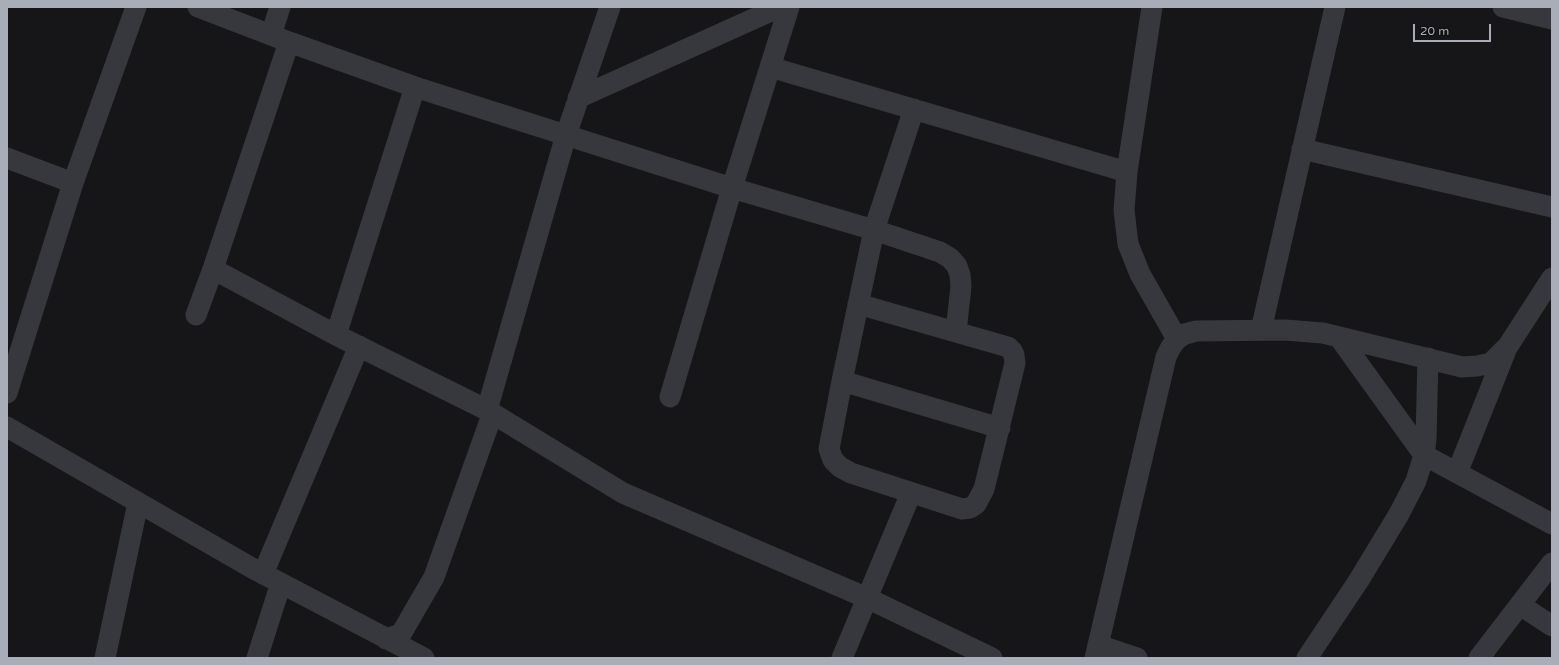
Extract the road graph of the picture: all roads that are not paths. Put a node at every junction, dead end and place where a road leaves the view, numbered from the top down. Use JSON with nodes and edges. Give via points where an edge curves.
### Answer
{"nodes":[{"id":1,"x":136,"y":7,"type":"edge"},
{"id":2,"x":198,"y":7,"type":"edge"},
{"id":3,"x":280,"y":7,"type":"edge"},
{"id":4,"x":610,"y":7,"type":"edge"},
{"id":5,"x":780,"y":7,"type":"edge"},
{"id":6,"x":789,"y":7,"type":"edge"},
{"id":7,"x":1152,"y":7,"type":"edge"},
{"id":8,"x":1335,"y":7,"type":"edge"},
{"id":9,"x":1503,"y":7,"type":"edge"},
{"id":10,"x":1552,"y":19,"type":"edge"},
{"id":11,"x":280,"y":38,"type":"junction"},
{"id":12,"x":770,"y":67,"type":"junction"},
{"id":13,"x":415,"y":87,"type":"junction"},
{"id":14,"x":578,"y":98,"type":"junction"},
{"id":15,"x":914,"y":109,"type":"junction"},
{"id":16,"x":566,"y":135,"type":"junction"},
{"id":17,"x":1302,"y":149,"type":"junction"},
{"id":18,"x":7,"y":158,"type":"edge"},
{"id":19,"x":1127,"y":172,"type":"junction"},
{"id":20,"x":73,"y":183,"type":"junction"},
{"id":21,"x":732,"y":188,"type":"junction"},
{"id":22,"x":1552,"y":207,"type":"edge"},
{"id":23,"x":874,"y":230,"type":"junction"},
{"id":24,"x":213,"y":269,"type":"junction"},
{"id":25,"x":1552,"y":278,"type":"edge"},
{"id":26,"x":858,"y":304,"type":"junction"},
{"id":27,"x":196,"y":315,"type":"dead end"},
{"id":28,"x":1261,"y":330,"type":"junction"},
{"id":29,"x":956,"y":332,"type":"junction"},
{"id":30,"x":336,"y":336,"type":"junction"},
{"id":31,"x":1339,"y":337,"type":"junction"},
{"id":32,"x":1177,"y":339,"type":"junction"},
{"id":33,"x":359,"y":346,"type":"junction"},
{"id":34,"x":1508,"y":346,"type":"junction"},
{"id":35,"x":1428,"y":358,"type":"junction"},
{"id":36,"x":842,"y":381,"type":"junction"},
{"id":37,"x":7,"y":393,"type":"edge"},
{"id":38,"x":670,"y":397,"type":"dead end"},
{"id":39,"x":487,"y":410,"type":"junction"},
{"id":40,"x":7,"y":427,"type":"edge"},
{"id":41,"x":1000,"y":428,"type":"junction"},
{"id":42,"x":1424,"y":455,"type":"junction"},
{"id":43,"x":1457,"y":473,"type":"junction"},
{"id":44,"x":911,"y":493,"type":"junction"},
{"id":45,"x":138,"y":503,"type":"junction"},
{"id":46,"x":1552,"y":524,"type":"edge"},
{"id":47,"x":1552,"y":564,"type":"edge"},
{"id":48,"x":272,"y":579,"type":"junction"},
{"id":49,"x":867,"y":598,"type":"junction"},
{"id":50,"x":1520,"y":606,"type":"junction"},
{"id":51,"x":1552,"y":626,"type":"edge"},
{"id":52,"x":386,"y":638,"type":"junction"},
{"id":53,"x":1096,"y":651,"type":"edge"},
{"id":54,"x":105,"y":658,"type":"edge"},
{"id":55,"x":257,"y":658,"type":"edge"},
{"id":56,"x":424,"y":658,"type":"edge"},
{"id":57,"x":842,"y":658,"type":"edge"},
{"id":58,"x":992,"y":658,"type":"edge"},
{"id":59,"x":1137,"y":658,"type":"edge"},
{"id":60,"x":1306,"y":658,"type":"edge"},
{"id":61,"x":1479,"y":658,"type":"edge"}],
"edges":[{"from":1,"to":20,"type":"street"},
{"from":2,"to":11,"type":"street"},
{"from":3,"to":11,"type":"street"},
{"from":4,"to":14,"type":"street"},
{"from":5,"to":14,"type":"street"},
{"from":6,"to":12,"type":"street"},
{"from":7,"to":19,"type":"street"},
{"from":8,"to":17,"type":"street"},
{"from":9,"to":10,"type":"street"},
{"from":11,"to":13,"type":"street"},
{"from":11,"to":24,"type":"street"},
{"from":12,"to":15,"type":"street"},
{"from":12,"to":21,"type":"street"},
{"from":13,"to":16,"type":"street"},
{"from":13,"to":30,"type":"street"},
{"from":14,"to":16,"type":"street"},
{"from":15,"to":19,"type":"street"},
{"from":15,"to":23,"type":"street"},
{"from":16,"to":21,"type":"street"},
{"from":16,"to":39,"type":"street"},
{"from":17,"to":22,"type":"street"},
{"from":17,"to":28,"type":"street"},
{"from":18,"to":20,"type":"street"},
{"from":19,"to":32,"type":"street","via":[[1124,210],[1128,244],[1140,274]]},
{"from":20,"to":37,"type":"street"},
{"from":21,"to":23,"type":"street"},
{"from":21,"to":38,"type":"street"},
{"from":23,"to":26,"type":"street"},
{"from":23,"to":29,"type":"street","via":[[940,252],[957,266],[961,286]]},
{"from":24,"to":27,"type":"street"},
{"from":24,"to":30,"type":"street"},
{"from":25,"to":34,"type":"street"},
{"from":26,"to":29,"type":"street"},
{"from":26,"to":36,"type":"street"},
{"from":28,"to":31,"type":"street","via":[[1323,333]]},
{"from":28,"to":32,"type":"street","via":[[1196,331]]},
{"from":29,"to":41,"type":"street","via":[[1008,347],[1014,356],[1015,363]]},
{"from":30,"to":33,"type":"street"},
{"from":31,"to":35,"type":"street"},
{"from":31,"to":42,"type":"street"},
{"from":32,"to":53,"type":"street","via":[[1166,357]]},
{"from":33,"to":39,"type":"street"},
{"from":33,"to":48,"type":"street"},
{"from":34,"to":35,"type":"street","via":[[1491,363],[1477,366],[1462,367]]},
{"from":34,"to":43,"type":"street"},
{"from":35,"to":42,"type":"street"},
{"from":36,"to":41,"type":"street"},
{"from":36,"to":44,"type":"street","via":[[829,449],[833,460],[851,473]]},
{"from":39,"to":49,"type":"street","via":[[623,493]]},
{"from":39,"to":52,"type":"street","via":[[492,415],[434,577],[401,634]]},
{"from":40,"to":45,"type":"street"},
{"from":41,"to":44,"type":"street","via":[[984,489],[976,504],[970,508],[962,508]]},
{"from":42,"to":43,"type":"street"},
{"from":42,"to":60,"type":"street","via":[[1416,481],[1399,514],[1359,580]]},
{"from":43,"to":46,"type":"street"},
{"from":44,"to":49,"type":"street"},
{"from":45,"to":48,"type":"street"},
{"from":45,"to":54,"type":"street"},
{"from":47,"to":50,"type":"street"},
{"from":48,"to":52,"type":"street"},
{"from":48,"to":55,"type":"street"},
{"from":49,"to":57,"type":"street"},
{"from":49,"to":58,"type":"street"},
{"from":50,"to":51,"type":"street"},
{"from":50,"to":61,"type":"street"},
{"from":52,"to":56,"type":"street"},
{"from":53,"to":59,"type":"street"}]}
